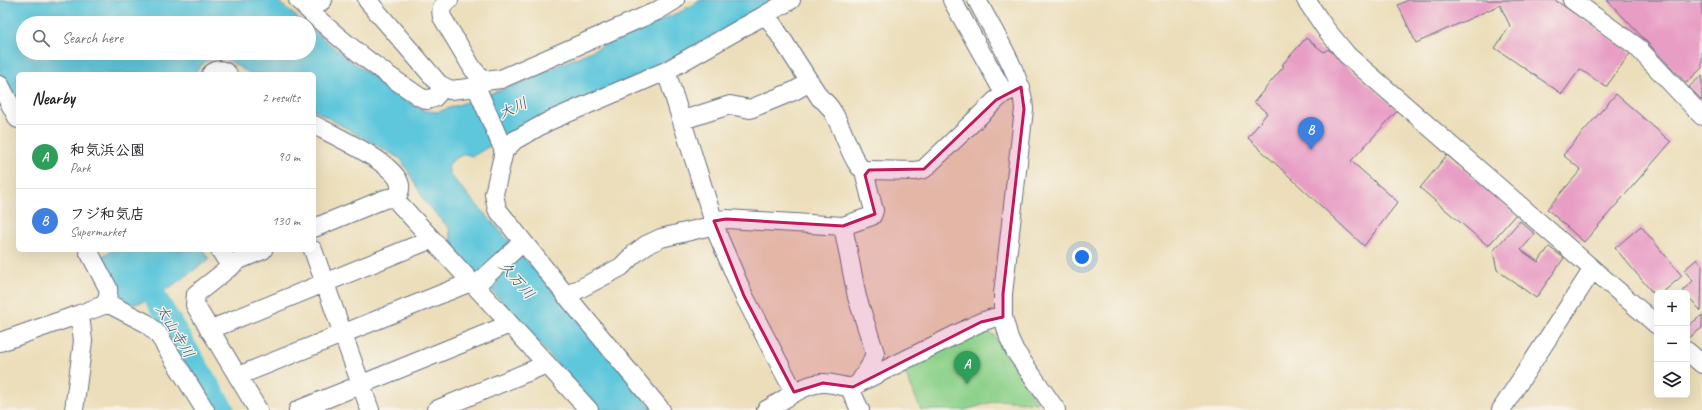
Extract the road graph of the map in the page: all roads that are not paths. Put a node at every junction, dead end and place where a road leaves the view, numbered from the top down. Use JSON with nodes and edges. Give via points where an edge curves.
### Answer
{"nodes":[{"id":1,"x":367,"y":0,"type":"edge"},
{"id":2,"x":449,"y":0,"type":"edge"},
{"id":3,"x":675,"y":0,"type":"edge"},
{"id":4,"x":791,"y":0,"type":"edge"},
{"id":5,"x":952,"y":0,"type":"edge"},
{"id":6,"x":977,"y":0,"type":"edge"},
{"id":7,"x":1306,"y":0,"type":"edge"},
{"id":8,"x":1572,"y":0,"type":"edge"},
{"id":9,"x":312,"y":2,"type":"edge"},
{"id":10,"x":766,"y":14,"type":"junction"},
{"id":11,"x":316,"y":16,"type":"edge"},
{"id":12,"x":316,"y":17,"type":"edge"},
{"id":13,"x":666,"y":71,"type":"junction"},
{"id":14,"x":214,"y":72,"type":"edge"},
{"id":15,"x":226,"y":72,"type":"edge"},
{"id":16,"x":810,"y":82,"type":"junction"},
{"id":17,"x":0,"y":85,"type":"edge"},
{"id":18,"x":479,"y":86,"type":"junction"},
{"id":19,"x":444,"y":88,"type":"junction"},
{"id":20,"x":1016,"y":92,"type":"junction"},
{"id":21,"x":16,"y":115,"type":"edge"},
{"id":22,"x":1702,"y":116,"type":"edge"},
{"id":23,"x":682,"y":120,"type":"junction"},
{"id":24,"x":316,"y":125,"type":"edge"},
{"id":25,"x":503,"y":148,"type":"junction"},
{"id":26,"x":867,"y":172,"type":"junction"},
{"id":27,"x":395,"y":199,"type":"junction"},
{"id":28,"x":714,"y":223,"type":"junction"},
{"id":29,"x":843,"y":226,"type":"junction"},
{"id":30,"x":316,"y":227,"type":"edge"},
{"id":31,"x":432,"y":239,"type":"junction"},
{"id":32,"x":521,"y":244,"type":"junction"},
{"id":33,"x":92,"y":252,"type":"edge"},
{"id":34,"x":221,"y":252,"type":"edge"},
{"id":35,"x":258,"y":252,"type":"edge"},
{"id":36,"x":314,"y":252,"type":"edge"},
{"id":37,"x":231,"y":267,"type":"junction"},
{"id":38,"x":1593,"y":269,"type":"junction"},
{"id":39,"x":324,"y":283,"type":"junction"},
{"id":40,"x":476,"y":283,"type":"junction"},
{"id":41,"x":566,"y":296,"type":"junction"},
{"id":42,"x":104,"y":305,"type":"junction"},
{"id":43,"x":80,"y":314,"type":"junction"},
{"id":44,"x":1004,"y":317,"type":"junction"},
{"id":45,"x":1654,"y":322,"type":"edge"},
{"id":46,"x":510,"y":324,"type":"junction"},
{"id":47,"x":209,"y":330,"type":"junction"},
{"id":48,"x":342,"y":334,"type":"junction"},
{"id":49,"x":0,"y":342,"type":"edge"},
{"id":50,"x":875,"y":353,"type":"junction"},
{"id":51,"x":1690,"y":354,"type":"edge"},
{"id":52,"x":547,"y":364,"type":"junction"},
{"id":53,"x":1702,"y":364,"type":"edge"},
{"id":54,"x":892,"y":366,"type":"junction"},
{"id":55,"x":238,"y":376,"type":"junction"},
{"id":56,"x":360,"y":384,"type":"junction"},
{"id":57,"x":856,"y":385,"type":"junction"},
{"id":58,"x":794,"y":392,"type":"junction"},
{"id":59,"x":585,"y":409,"type":"edge"},
{"id":60,"x":74,"y":410,"type":"edge"},
{"id":61,"x":205,"y":410,"type":"edge"},
{"id":62,"x":258,"y":410,"type":"edge"},
{"id":63,"x":298,"y":410,"type":"edge"},
{"id":64,"x":370,"y":410,"type":"edge"},
{"id":65,"x":436,"y":410,"type":"edge"},
{"id":66,"x":661,"y":410,"type":"edge"},
{"id":67,"x":766,"y":410,"type":"edge"},
{"id":68,"x":860,"y":410,"type":"edge"},
{"id":69,"x":1056,"y":410,"type":"edge"},
{"id":70,"x":1501,"y":410,"type":"edge"}],
"edges":[{"from":1,"to":19,"type":"street"},
{"from":2,"to":18,"type":"street","via":[[442,6],[442,17],[473,69]]},
{"from":3,"to":18,"type":"street","via":[[657,11]]},
{"from":4,"to":10,"type":"street"},
{"from":5,"to":20,"type":"street"},
{"from":6,"to":20,"type":"street","via":[[1016,75]]},
{"from":7,"to":38,"type":"street","via":[[1346,55]]},
{"from":8,"to":22,"type":"street","via":[[1636,46]]},
{"from":9,"to":11,"type":"street"},
{"from":10,"to":13,"type":"street"},
{"from":10,"to":16,"type":"street"},
{"from":12,"to":19,"type":"street","via":[[380,70],[420,97],[427,100],[434,98]]},
{"from":13,"to":23,"type":"street"},
{"from":13,"to":25,"type":"street","via":[[549,122]]},
{"from":14,"to":15,"type":"street"},
{"from":16,"to":23,"type":"street","via":[[750,109],[730,105]]},
{"from":16,"to":26,"type":"street","via":[[832,112],[858,165]]},
{"from":17,"to":21,"type":"street"},
{"from":18,"to":19,"type":"street","via":[[450,90]]},
{"from":18,"to":25,"type":"street"},
{"from":20,"to":26,"type":"street","via":[[974,119],[924,169]]},
{"from":20,"to":44,"type":"street","via":[[1023,117],[1003,294]]},
{"from":23,"to":28,"type":"street"},
{"from":24,"to":27,"type":"street","via":[[385,165],[400,185],[400,191]]},
{"from":25,"to":32,"type":"street","via":[[494,194],[497,209]]},
{"from":26,"to":29,"type":"street","via":[[865,175],[874,211],[872,216]]},
{"from":27,"to":30,"type":"street","via":[[382,200]]},
{"from":27,"to":31,"type":"street"},
{"from":28,"to":29,"type":"street","via":[[726,219]]},
{"from":28,"to":41,"type":"street","via":[[661,238],[646,245],[607,276]]},
{"from":28,"to":58,"type":"street","via":[[744,296]]},
{"from":29,"to":50,"type":"street","via":[[856,297]]},
{"from":31,"to":39,"type":"street"},
{"from":31,"to":40,"type":"street"},
{"from":32,"to":40,"type":"street"},
{"from":32,"to":41,"type":"street"},
{"from":33,"to":42,"type":"street","via":[[108,288],[108,300]]},
{"from":34,"to":37,"type":"street"},
{"from":35,"to":37,"type":"street","via":[[239,260]]},
{"from":36,"to":39,"type":"street"},
{"from":37,"to":47,"type":"street","via":[[196,294],[194,305]]},
{"from":38,"to":45,"type":"street"},
{"from":38,"to":70,"type":"street"},
{"from":39,"to":47,"type":"street"},
{"from":39,"to":48,"type":"street"},
{"from":40,"to":46,"type":"street"},
{"from":40,"to":48,"type":"street"},
{"from":41,"to":66,"type":"street"},
{"from":42,"to":43,"type":"street"},
{"from":42,"to":61,"type":"street","via":[[117,308],[146,323],[158,334]]},
{"from":43,"to":49,"type":"street"},
{"from":43,"to":60,"type":"street","via":[[83,341]]},
{"from":44,"to":54,"type":"street","via":[[981,322]]},
{"from":44,"to":69,"type":"street","via":[[1008,338],[1015,351]]},
{"from":46,"to":52,"type":"street"},
{"from":46,"to":56,"type":"street"},
{"from":47,"to":55,"type":"street"},
{"from":48,"to":55,"type":"street"},
{"from":48,"to":56,"type":"street"},
{"from":50,"to":54,"type":"street","via":[[885,364]]},
{"from":50,"to":57,"type":"street","via":[[870,366]]},
{"from":51,"to":53,"type":"street"},
{"from":52,"to":59,"type":"street"},
{"from":52,"to":65,"type":"street"},
{"from":54,"to":57,"type":"street"},
{"from":55,"to":62,"type":"street"},
{"from":56,"to":63,"type":"street"},
{"from":56,"to":64,"type":"street"},
{"from":57,"to":58,"type":"street","via":[[823,383]]},
{"from":57,"to":68,"type":"street","via":[[852,393]]},
{"from":58,"to":67,"type":"street"}]}
